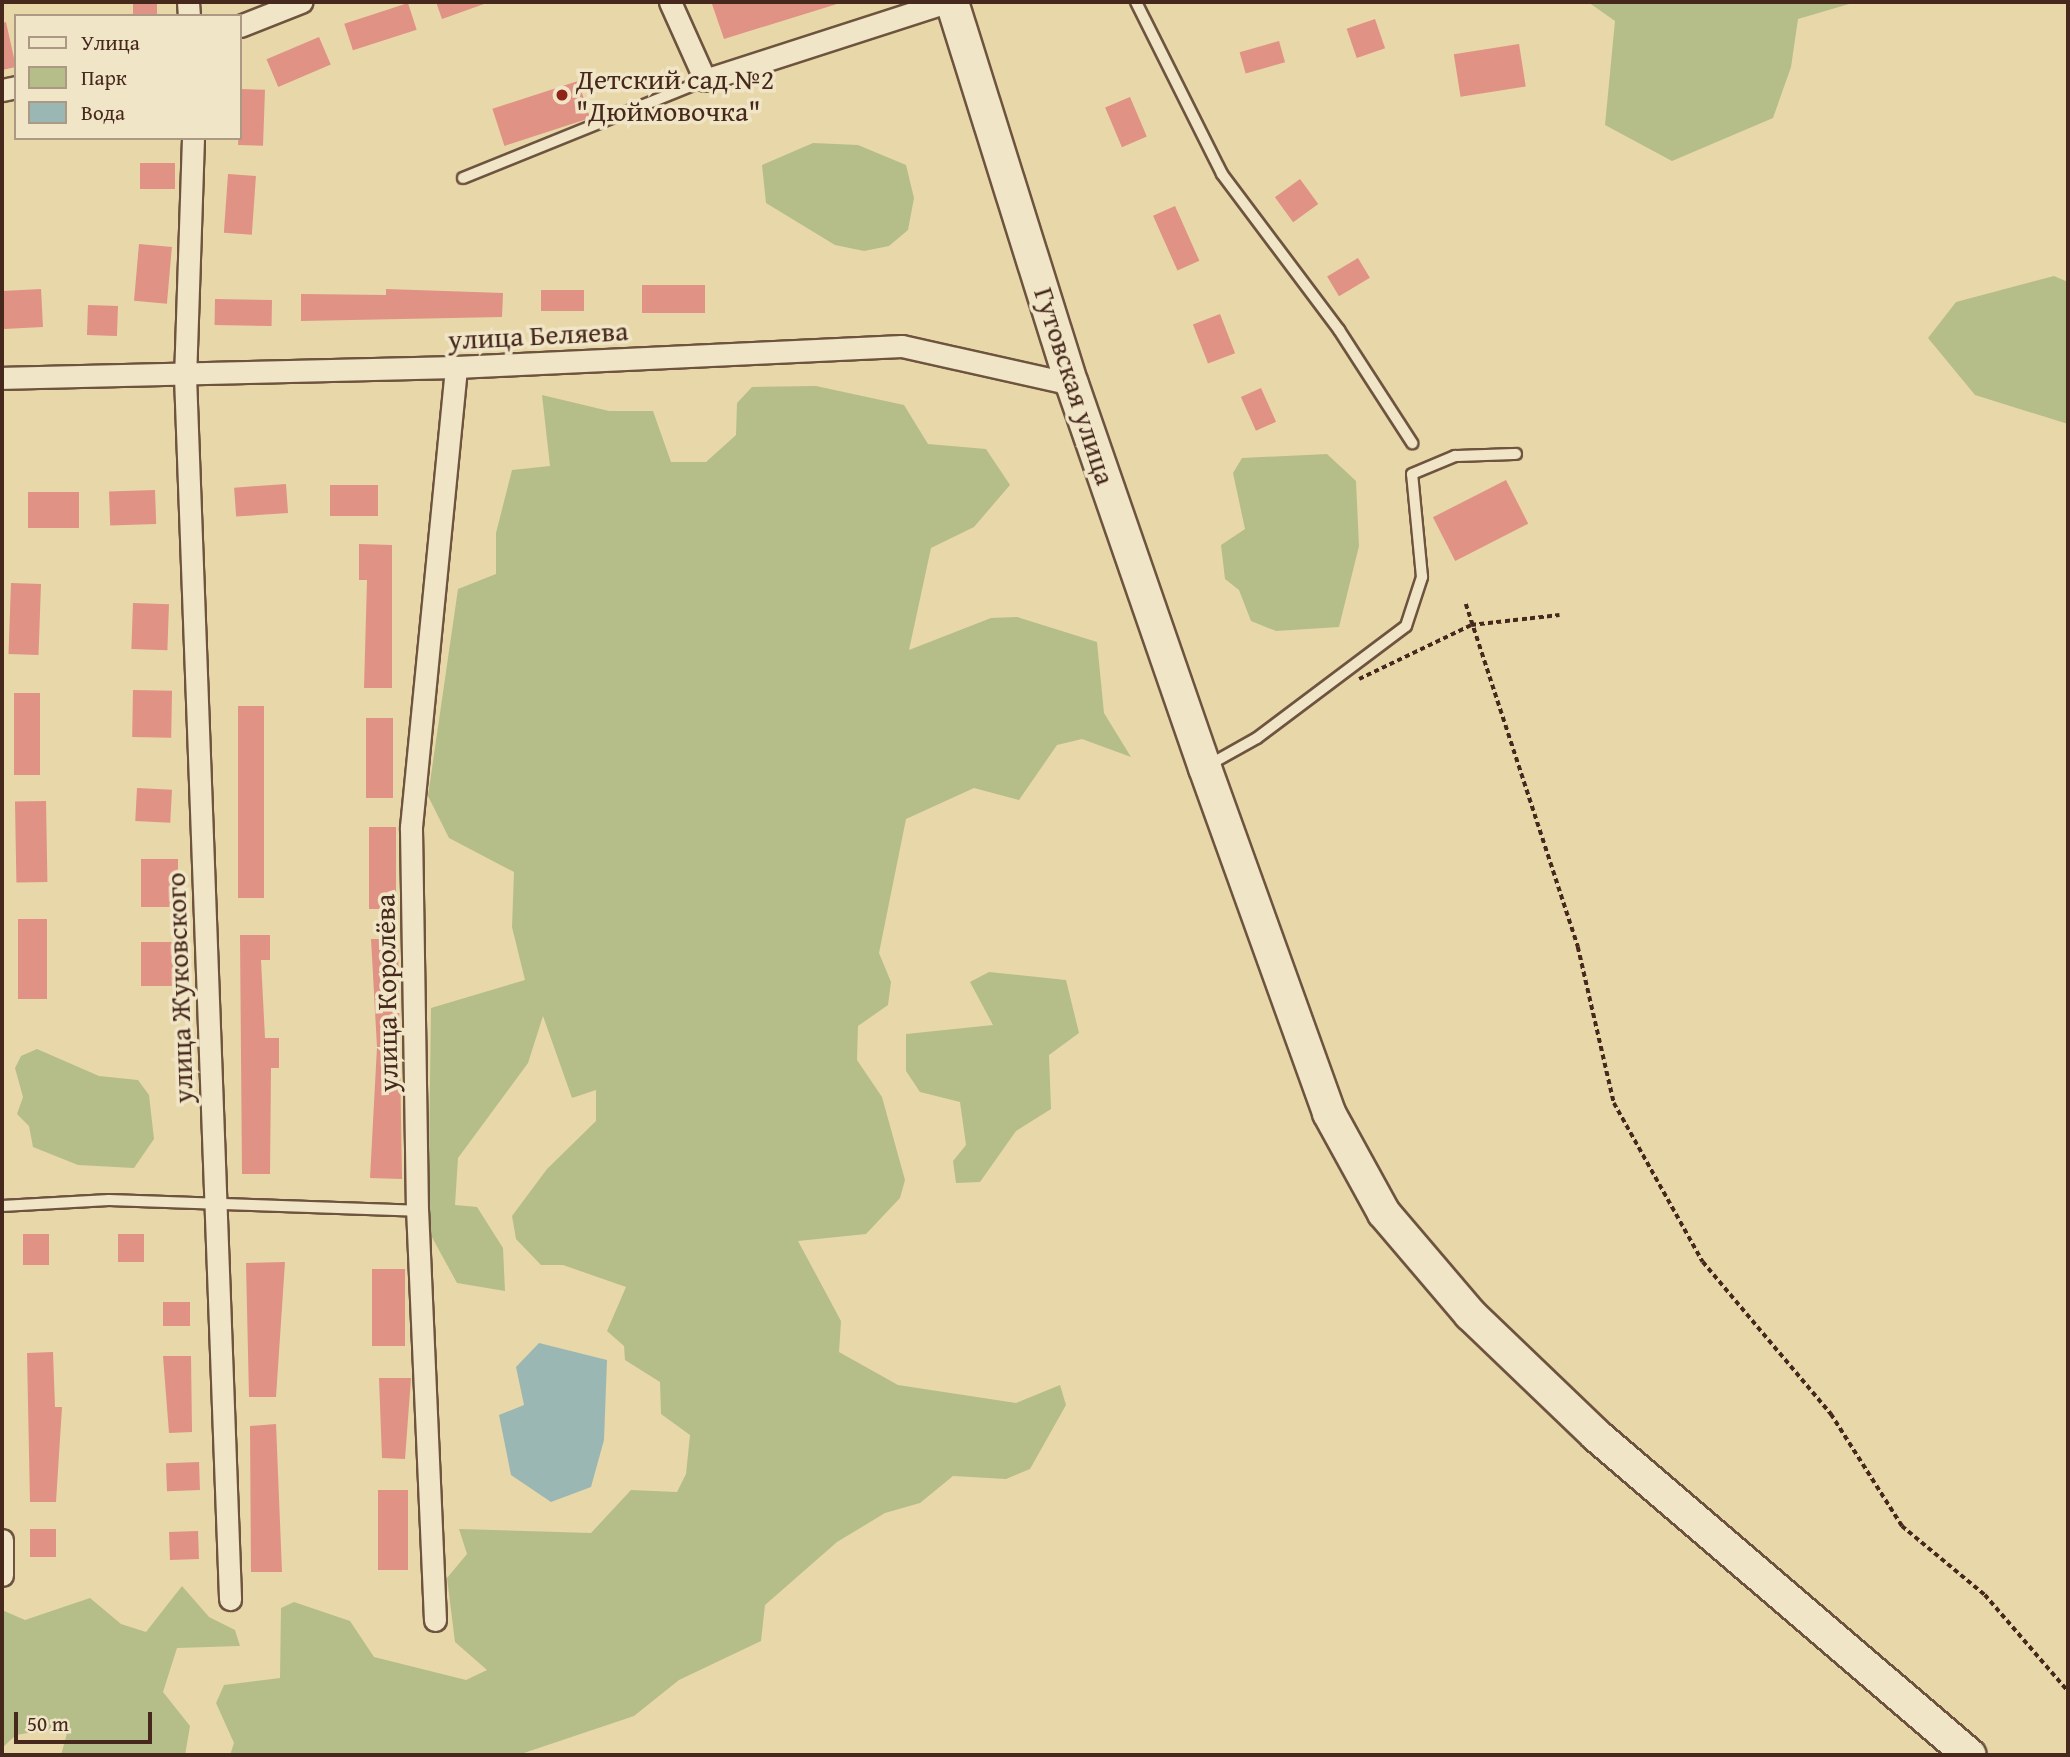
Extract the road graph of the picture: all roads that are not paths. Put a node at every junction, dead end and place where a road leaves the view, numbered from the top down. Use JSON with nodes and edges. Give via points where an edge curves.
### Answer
{"nodes":[{"id":1,"x":301,"y":2,"type":"edge"},
{"id":2,"x":670,"y":2,"type":"edge"},
{"id":3,"x":949,"y":2,"type":"edge"},
{"id":4,"x":1136,"y":2,"type":"edge"},
{"id":5,"x":242,"y":25,"type":"edge"},
{"id":6,"x":705,"y":80,"type":"junction"},
{"id":7,"x":193,"y":140,"type":"edge"},
{"id":8,"x":463,"y":178,"type":"dead end"},
{"id":9,"x":456,"y":367,"type":"junction"},
{"id":10,"x":185,"y":376,"type":"junction"},
{"id":11,"x":2,"y":378,"type":"edge"},
{"id":12,"x":1072,"y":384,"type":"junction"},
{"id":13,"x":1412,"y":443,"type":"dead end"},
{"id":14,"x":1516,"y":454,"type":"dead end"},
{"id":15,"x":1205,"y":768,"type":"junction"},
{"id":16,"x":215,"y":1205,"type":"junction"},
{"id":17,"x":2,"y":1206,"type":"edge"},
{"id":18,"x":416,"y":1211,"type":"junction"},
{"id":19,"x":2,"y":1540,"type":"edge"},
{"id":20,"x":2,"y":1576,"type":"edge"},
{"id":21,"x":230,"y":1599,"type":"dead end"},
{"id":22,"x":435,"y":1620,"type":"dead end"},
{"id":23,"x":1970,"y":1755,"type":"edge"}],
"edges":[{"from":1,"to":5,"type":"street"},
{"from":2,"to":6,"type":"street"},
{"from":3,"to":6,"type":"street"},
{"from":3,"to":12,"type":"street","name":"Гутовская улица"},
{"from":4,"to":13,"type":"lane","via":[[1222,174],[1339,330]]},
{"from":6,"to":8,"type":"lane"},
{"from":7,"to":10,"type":"street","name":"улица Жуковского"},
{"from":9,"to":10,"type":"street","name":"улица Беляева"},
{"from":9,"to":12,"type":"street","name":"улица Беляева","via":[[902,346]]},
{"from":9,"to":18,"type":"street","name":"улица Королёва","via":[[411,827]]},
{"from":10,"to":11,"type":"street","name":"улица Беляева"},
{"from":10,"to":16,"type":"street","name":"улица Жуковского"},
{"from":12,"to":15,"type":"street","name":"Гутовская улица"},
{"from":14,"to":15,"type":"lane","via":[[1455,456],[1412,474],[1422,577],[1406,626],[1257,738]]},
{"from":15,"to":23,"type":"street","name":"Гутовская улица","via":[[1329,1114],[1384,1213],[1470,1314],[1596,1434]]},
{"from":16,"to":17,"type":"lane","via":[[109,1200]]},
{"from":16,"to":18,"type":"lane"},
{"from":16,"to":21,"type":"street","name":"улица Жуковского"},
{"from":18,"to":22,"type":"street","name":"улица Королёва"},
{"from":19,"to":20,"type":"street"}]}
